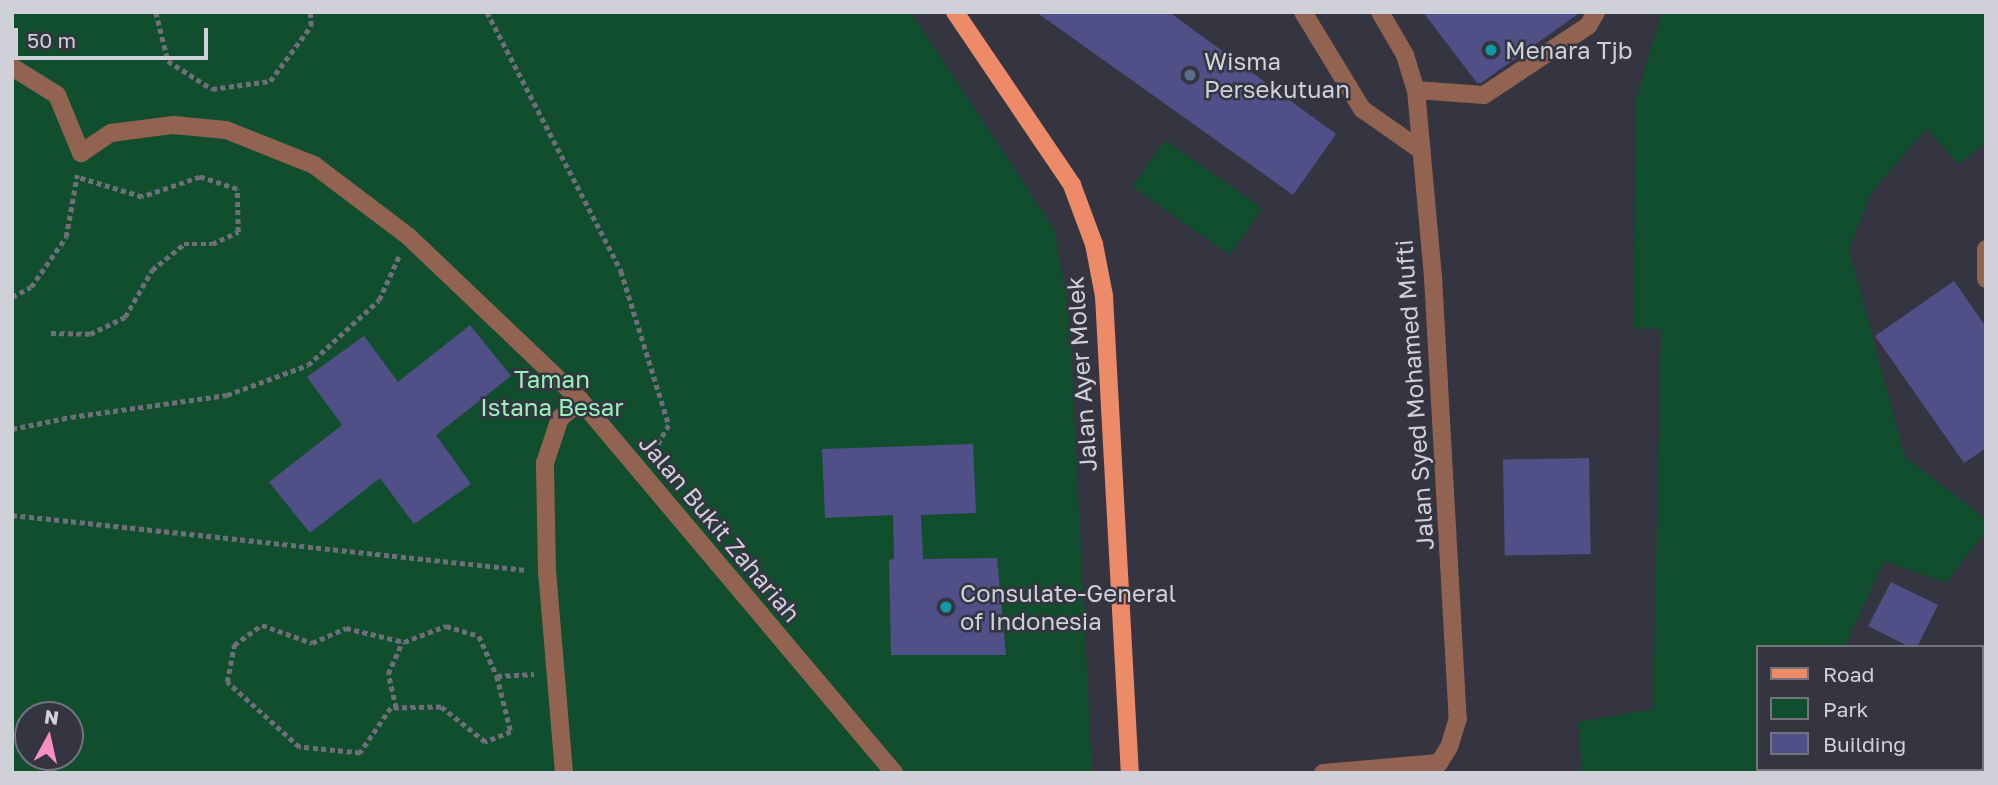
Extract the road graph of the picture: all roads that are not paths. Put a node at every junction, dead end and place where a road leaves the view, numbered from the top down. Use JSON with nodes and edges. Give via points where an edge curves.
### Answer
{"nodes":[{"id":1,"x":955,"y":12,"type":"edge"},
{"id":2,"x":1303,"y":12,"type":"edge"},
{"id":3,"x":1380,"y":12,"type":"edge"},
{"id":4,"x":1596,"y":12,"type":"edge"},
{"id":5,"x":12,"y":66,"type":"edge"},
{"id":6,"x":1416,"y":90,"type":"junction"},
{"id":7,"x":1422,"y":151,"type":"junction"},
{"id":8,"x":1986,"y":249,"type":"edge"},
{"id":9,"x":1986,"y":279,"type":"edge"},
{"id":10,"x":582,"y":401,"type":"junction"},
{"id":11,"x":1446,"y":768,"type":"edge"},
{"id":12,"x":1408,"y":769,"type":"edge"},
{"id":13,"x":564,"y":773,"type":"edge"},
{"id":14,"x":894,"y":773,"type":"edge"},
{"id":15,"x":1130,"y":773,"type":"edge"},
{"id":16,"x":1323,"y":773,"type":"edge"}],
"edges":[{"from":1,"to":15,"type":"main road","name":"Jalan Ayer Molek","via":[[1072,185],[1094,244],[1104,296]]},
{"from":2,"to":7,"type":"street","via":[[1362,109]]},
{"from":3,"to":6,"type":"street","name":"Jalan Syed Mohamed Mufti","via":[[1405,55]]},
{"from":4,"to":6,"type":"street","via":[[1588,26],[1484,96]]},
{"from":5,"to":10,"type":"street","name":"Jalan Bukit Zahariah","via":[[57,95],[81,153],[111,133],[173,125],[226,130],[314,165],[408,236]]},
{"from":6,"to":7,"type":"street","name":"Jalan Syed Mohamed Mufti"},
{"from":7,"to":11,"type":"street","name":"Jalan Syed Mohamed Mufti","via":[[1458,718]]},
{"from":8,"to":9,"type":"street"},
{"from":10,"to":13,"type":"street","via":[[559,418],[545,463],[547,572]]},
{"from":10,"to":14,"type":"street","name":"Jalan Bukit Zahariah"},
{"from":11,"to":12,"type":"street"},
{"from":12,"to":16,"type":"street"}]}
